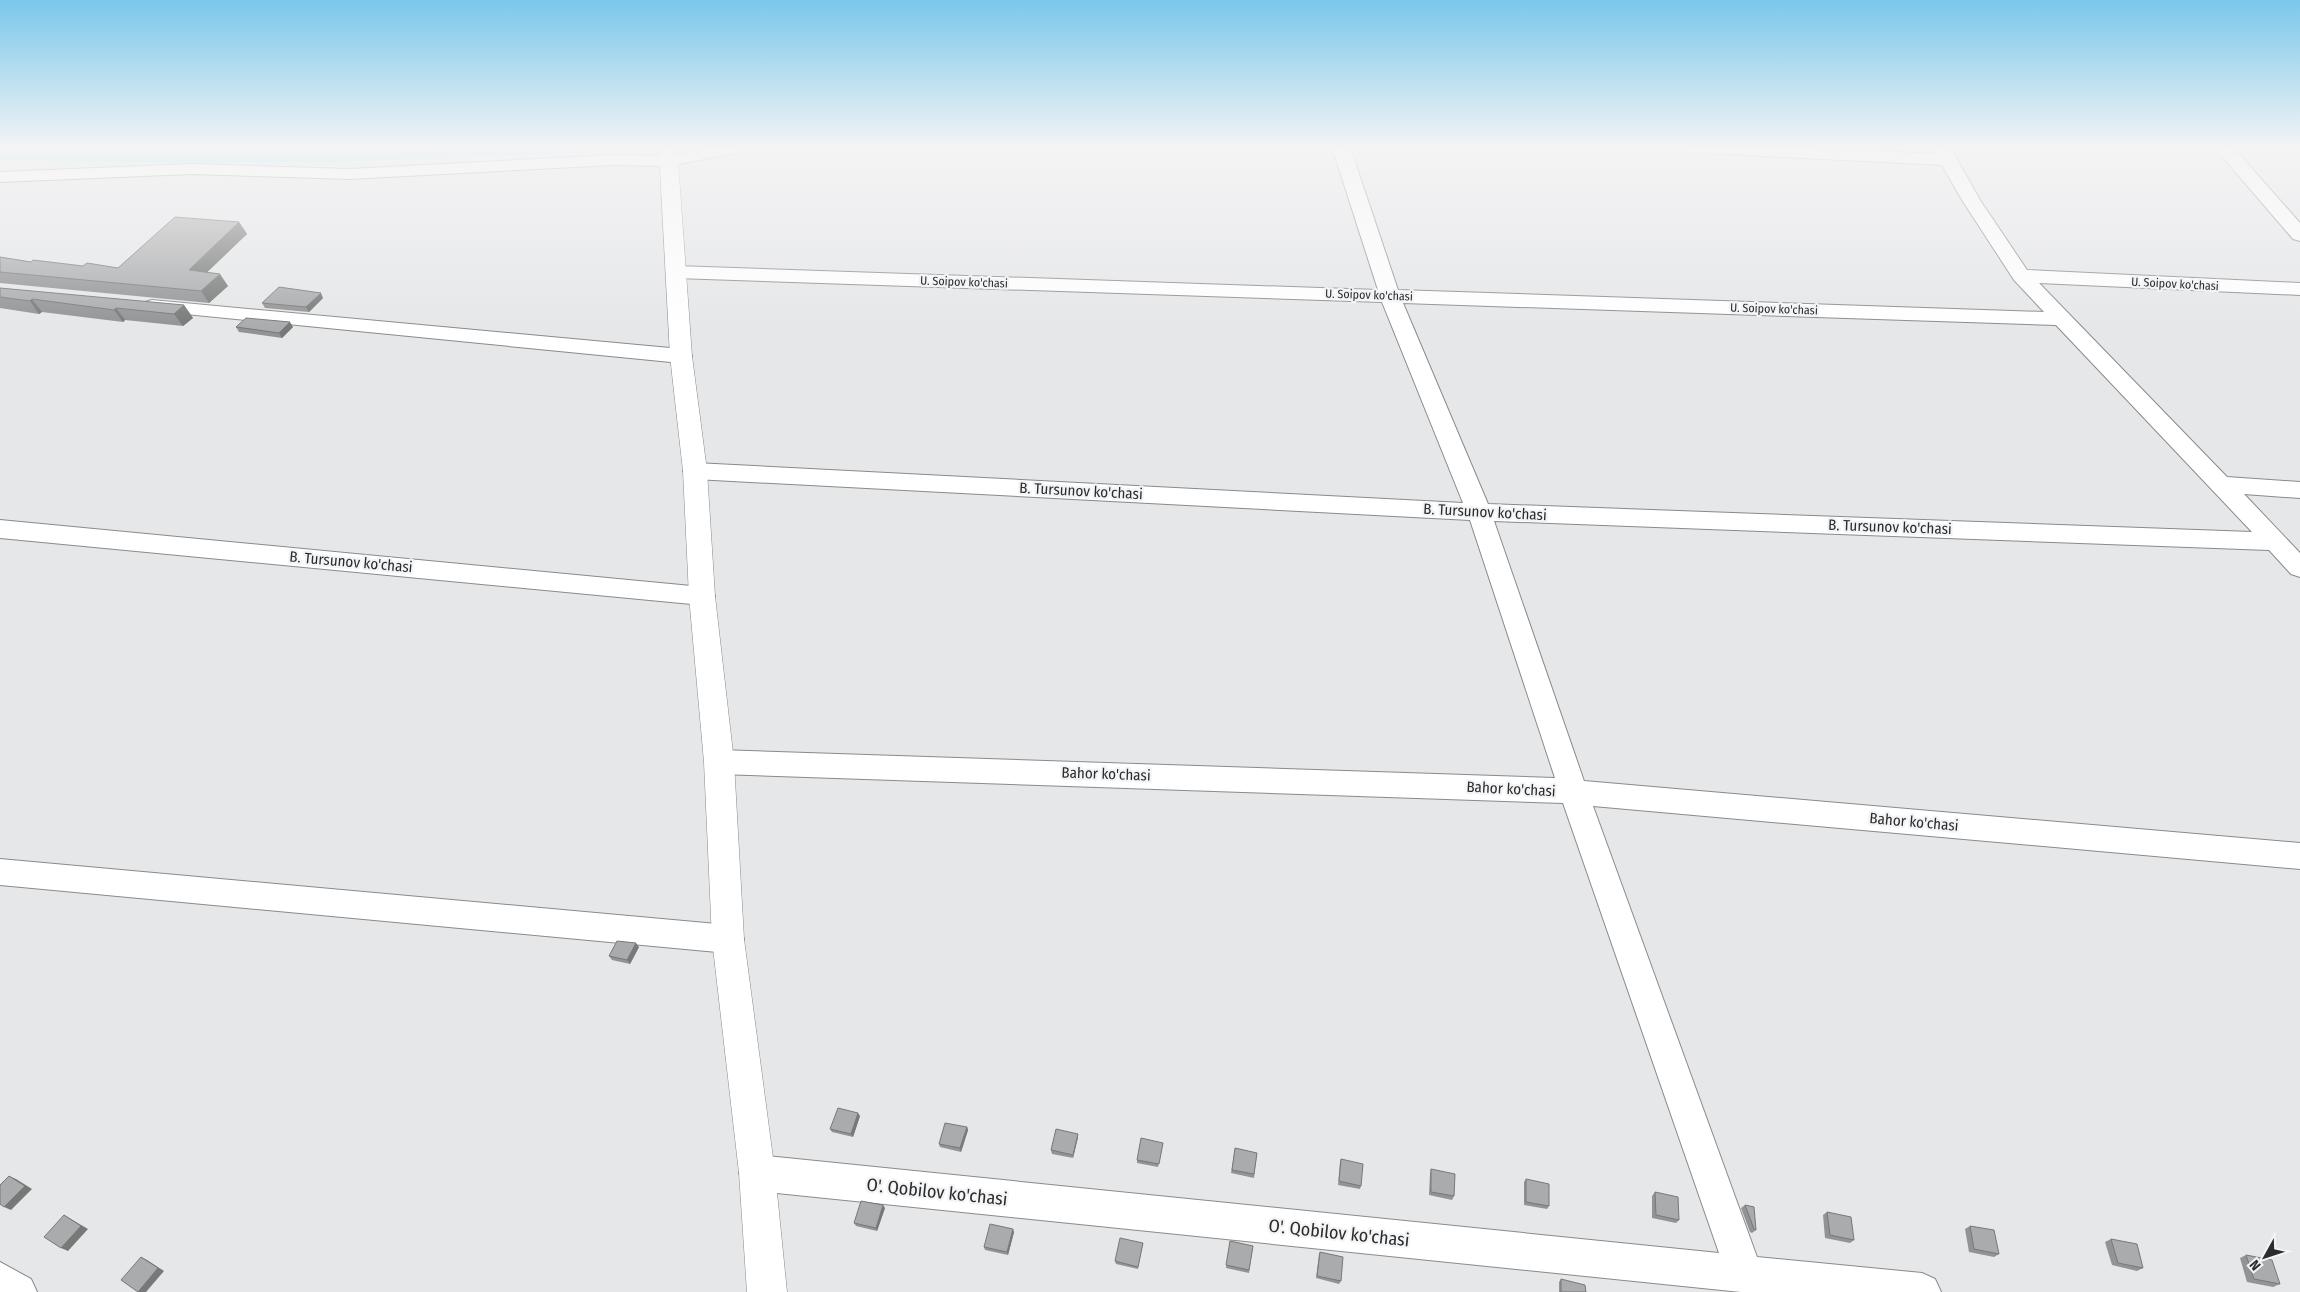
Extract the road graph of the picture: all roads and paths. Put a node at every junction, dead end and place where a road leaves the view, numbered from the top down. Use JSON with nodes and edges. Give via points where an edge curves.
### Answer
{"nodes":[{"id":1,"x":672,"y":207,"type":"edge"},
{"id":2,"x":1361,"y":207,"type":"edge"},
{"id":3,"x":1976,"y":207,"type":"edge"},
{"id":4,"x":2276,"y":207,"type":"edge"},
{"id":5,"x":2300,"y":235,"type":"edge"},
{"id":6,"x":676,"y":272,"type":"junction"},
{"id":7,"x":2021,"y":276,"type":"junction"},
{"id":8,"x":2300,"y":289,"type":"edge"},
{"id":9,"x":1390,"y":296,"type":"junction"},
{"id":10,"x":128,"y":303,"type":"edge"},
{"id":11,"x":2062,"y":319,"type":"junction"},
{"id":12,"x":681,"y":356,"type":"junction"},
{"id":13,"x":695,"y":471,"type":"junction"},
{"id":14,"x":2222,"y":485,"type":"junction"},
{"id":15,"x":2300,"y":490,"type":"edge"},
{"id":16,"x":1479,"y":512,"type":"junction"},
{"id":17,"x":0,"y":529,"type":"edge"},
{"id":18,"x":2276,"y":542,"type":"junction"},
{"id":19,"x":2300,"y":568,"type":"edge"},
{"id":20,"x":702,"y":596,"type":"junction"},
{"id":21,"x":719,"y":762,"type":"junction"},
{"id":22,"x":1574,"y":792,"type":"junction"},
{"id":23,"x":2300,"y":856,"type":"edge"},
{"id":24,"x":0,"y":872,"type":"edge"},
{"id":25,"x":728,"y":939,"type":"junction"},
{"id":26,"x":757,"y":1174,"type":"junction"},
{"id":27,"x":1745,"y":1274,"type":"junction"},
{"id":28,"x":0,"y":1281,"type":"edge"},
{"id":29,"x":18,"y":1292,"type":"edge"},
{"id":30,"x":767,"y":1292,"type":"edge"},
{"id":31,"x":1922,"y":1292,"type":"edge"}],
"edges":[{"from":1,"to":6,"type":"street"},
{"from":2,"to":9,"type":"street"},
{"from":3,"to":7,"type":"street"},
{"from":4,"to":5,"type":"street"},
{"from":6,"to":9,"type":"street","name":"U. Soipov ko'chasi"},
{"from":6,"to":12,"type":"street"},
{"from":7,"to":8,"type":"street","name":"U. Soipov ko'chasi"},
{"from":7,"to":11,"type":"street"},
{"from":9,"to":11,"type":"street","name":"U. Soipov ko'chasi"},
{"from":9,"to":16,"type":"street"},
{"from":10,"to":12,"type":"street"},
{"from":11,"to":14,"type":"street"},
{"from":12,"to":13,"type":"street"},
{"from":13,"to":16,"type":"street","name":"B. Tursunov ko'chasi"},
{"from":13,"to":20,"type":"street"},
{"from":14,"to":15,"type":"street"},
{"from":14,"to":18,"type":"street"},
{"from":16,"to":18,"type":"street","name":"B. Tursunov ko'chasi"},
{"from":16,"to":22,"type":"street"},
{"from":17,"to":20,"type":"street","name":"B. Tursunov ko'chasi"},
{"from":18,"to":19,"type":"street"},
{"from":20,"to":21,"type":"street"},
{"from":21,"to":22,"type":"street","name":"Bahor ko'chasi"},
{"from":21,"to":25,"type":"street"},
{"from":22,"to":23,"type":"street","name":"Bahor ko'chasi"},
{"from":22,"to":27,"type":"street"},
{"from":24,"to":25,"type":"street"},
{"from":25,"to":26,"type":"street"},
{"from":26,"to":27,"type":"street","name":"O'. Qobilov ko'chasi"},
{"from":26,"to":30,"type":"street"},
{"from":27,"to":31,"type":"street","name":"O'. Qobilov ko'chasi"},
{"from":28,"to":29,"type":"street"}]}
